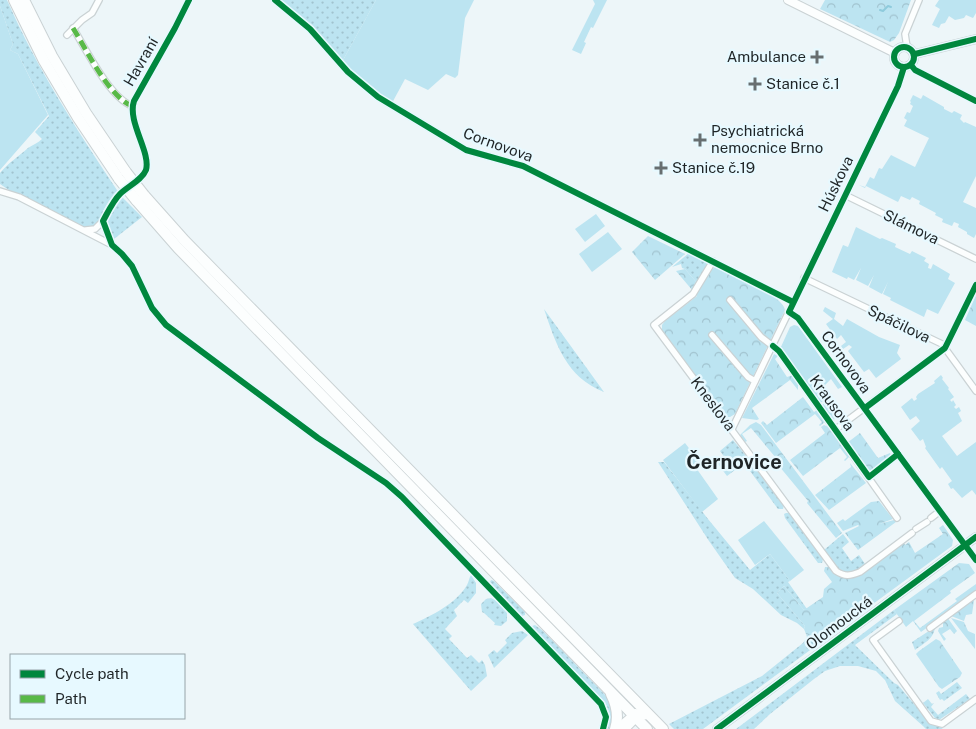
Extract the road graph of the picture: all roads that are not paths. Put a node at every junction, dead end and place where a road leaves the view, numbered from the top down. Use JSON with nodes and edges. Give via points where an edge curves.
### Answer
{"nodes":[{"id":1,"x":14,"y":0,"type":"edge"},
{"id":2,"x":24,"y":0,"type":"edge"},
{"id":3,"x":99,"y":0,"type":"edge"},
{"id":4,"x":189,"y":0,"type":"edge"},
{"id":5,"x":275,"y":0,"type":"edge"},
{"id":6,"x":788,"y":0,"type":"edge"},
{"id":7,"x":919,"y":0,"type":"edge"},
{"id":8,"x":73,"y":28,"type":"junction"},
{"id":9,"x":66,"y":35,"type":"dead end"},
{"id":10,"x":976,"y":39,"type":"edge"},
{"id":11,"x":907,"y":47,"type":"junction"},
{"id":12,"x":895,"y":53,"type":"junction"},
{"id":13,"x":914,"y":54,"type":"junction"},
{"id":14,"x":907,"y":66,"type":"junction"},
{"id":15,"x":976,"y":101,"type":"edge"},
{"id":16,"x":132,"y":106,"type":"junction"},
{"id":17,"x":123,"y":175,"type":"junction"},
{"id":18,"x":0,"y":191,"type":"edge"},
{"id":19,"x":845,"y":195,"type":"junction"},
{"id":20,"x":140,"y":197,"type":"junction"},
{"id":21,"x":104,"y":221,"type":"junction"},
{"id":22,"x":84,"y":230,"type":"junction"},
{"id":23,"x":112,"y":245,"type":"junction"},
{"id":24,"x":976,"y":259,"type":"edge"},
{"id":25,"x":713,"y":261,"type":"junction"},
{"id":26,"x":804,"y":278,"type":"junction"},
{"id":27,"x":976,"y":285,"type":"edge"},
{"id":28,"x":730,"y":300,"type":"dead end"},
{"id":29,"x":793,"y":302,"type":"junction"},
{"id":30,"x":789,"y":312,"type":"junction"},
{"id":31,"x":712,"y":335,"type":"dead end"},
{"id":32,"x":772,"y":346,"type":"junction"},
{"id":33,"x":945,"y":348,"type":"junction"},
{"id":34,"x":755,"y":381,"type":"junction"},
{"id":35,"x":976,"y":391,"type":"edge"},
{"id":36,"x":865,"y":408,"type":"junction"},
{"id":37,"x":732,"y":429,"type":"junction"},
{"id":38,"x":836,"y":429,"type":"junction"},
{"id":39,"x":898,"y":454,"type":"junction"},
{"id":40,"x":869,"y":477,"type":"junction"},
{"id":41,"x":940,"y":511,"type":"junction"},
{"id":42,"x":897,"y":518,"type":"dead end"},
{"id":43,"x":976,"y":537,"type":"edge"},
{"id":44,"x":965,"y":545,"type":"junction"},
{"id":45,"x":976,"y":560,"type":"edge"},
{"id":46,"x":844,"y":576,"type":"joint"},
{"id":47,"x":976,"y":594,"type":"edge"},
{"id":48,"x":899,"y":621,"type":"dead end"},
{"id":49,"x":930,"y":628,"type":"dead end"},
{"id":50,"x":607,"y":687,"type":"junction"},
{"id":51,"x":976,"y":699,"type":"edge"},
{"id":52,"x":636,"y":703,"type":"junction"},
{"id":53,"x":648,"y":714,"type":"junction"},
{"id":54,"x":635,"y":716,"type":"junction"},
{"id":55,"x":602,"y":729,"type":"edge"},
{"id":56,"x":616,"y":729,"type":"edge"},
{"id":57,"x":625,"y":729,"type":"edge"},
{"id":58,"x":647,"y":729,"type":"edge"},
{"id":59,"x":662,"y":729,"type":"edge"},
{"id":60,"x":717,"y":729,"type":"edge"}],
"edges":[{"from":1,"to":17,"type":"highway","via":[[44,61],[78,118]]},
{"from":2,"to":17,"type":"highway","via":[[52,56]]},
{"from":3,"to":8,"type":"street","via":[[92,13]]},
{"from":4,"to":16,"type":"street","name":"Havraní"},
{"from":5,"to":25,"type":"street","name":"Cornovova","via":[[310,29],[348,72],[378,97],[466,150],[524,166]]},
{"from":6,"to":12,"type":"main road"},
{"from":7,"to":11,"type":"street","via":[[905,34]]},
{"from":8,"to":9,"type":"street"},
{"from":8,"to":16,"type":"street","via":[[96,67],[124,103]]},
{"from":10,"to":13,"type":"main road"},
{"from":11,"to":12,"type":"main road","via":[[899,48]]},
{"from":11,"to":13,"type":"main road"},
{"from":12,"to":14,"type":"main road","via":[[896,62]]},
{"from":13,"to":14,"type":"main road","via":[[914,60]]},
{"from":14,"to":15,"type":"street"},
{"from":14,"to":19,"type":"street","name":"Húskova"},
{"from":16,"to":21,"type":"street","name":"Havraní","via":[[146,168],[142,176],[119,196]]},
{"from":17,"to":20,"type":"highway","bridge":true},
{"from":18,"to":22,"type":"street","via":[[19,197]]},
{"from":19,"to":24,"type":"street","name":"Slámova"},
{"from":19,"to":26,"type":"street","name":"Húskova"},
{"from":20,"to":50,"type":"highway","via":[[178,248]]},
{"from":20,"to":52,"type":"highway"},
{"from":21,"to":22,"type":"street","via":[[92,230]]},
{"from":21,"to":23,"type":"street"},
{"from":22,"to":23,"type":"street"},
{"from":23,"to":55,"type":"street","via":[[132,266],[152,308],[166,325],[318,438],[386,482],[402,497],[599,701],[606,717]]},
{"from":25,"to":29,"type":"street","name":"Cornovova"},
{"from":25,"to":37,"type":"street","name":"Kneslova","via":[[694,294],[654,325]]},
{"from":26,"to":29,"type":"street","name":"Húskova"},
{"from":26,"to":33,"type":"street","name":"Spáčilova"},
{"from":27,"to":33,"type":"street"},
{"from":28,"to":32,"type":"street"},
{"from":29,"to":30,"type":"street","name":"Húskova"},
{"from":30,"to":32,"type":"street","name":"Húskova"},
{"from":30,"to":36,"type":"street","name":"Cornovova","via":[[798,318]]},
{"from":31,"to":34,"type":"street"},
{"from":32,"to":34,"type":"street","name":"Húskova"},
{"from":32,"to":38,"type":"street","name":"Krausova"},
{"from":33,"to":35,"type":"street","name":"Spáčilova"},
{"from":33,"to":36,"type":"street"},
{"from":34,"to":37,"type":"street","name":"Húskova"},
{"from":36,"to":38,"type":"street"},
{"from":36,"to":39,"type":"street","name":"Cornovova"},
{"from":37,"to":46,"type":"street","name":"Kneslova","via":[[836,572]]},
{"from":38,"to":40,"type":"street","name":"Krausova"},
{"from":39,"to":40,"type":"street"},
{"from":39,"to":41,"type":"street","name":"Cornovova"},
{"from":40,"to":42,"type":"street","name":"Krausova"},
{"from":41,"to":44,"type":"street","name":"Cornovova"},
{"from":41,"to":46,"type":"street","name":"Olomoucká","via":[[860,572]]},
{"from":43,"to":44,"type":"main road","name":"Olomoucká"},
{"from":44,"to":45,"type":"street","name":"Cornovova"},
{"from":44,"to":60,"type":"main road","name":"Olomoucká"},
{"from":47,"to":49,"type":"street"},
{"from":48,"to":51,"type":"street","via":[[873,640],[931,721],[942,724]]},
{"from":50,"to":54,"type":"highway"},
{"from":50,"to":56,"type":"highway","via":[[617,708]]},
{"from":52,"to":53,"type":"highway"},
{"from":52,"to":54,"type":"main road"},
{"from":53,"to":54,"type":"main road"},
{"from":53,"to":59,"type":"highway"},
{"from":54,"to":56,"type":"main road"},
{"from":54,"to":57,"type":"main road"},
{"from":54,"to":58,"type":"highway"}]}
